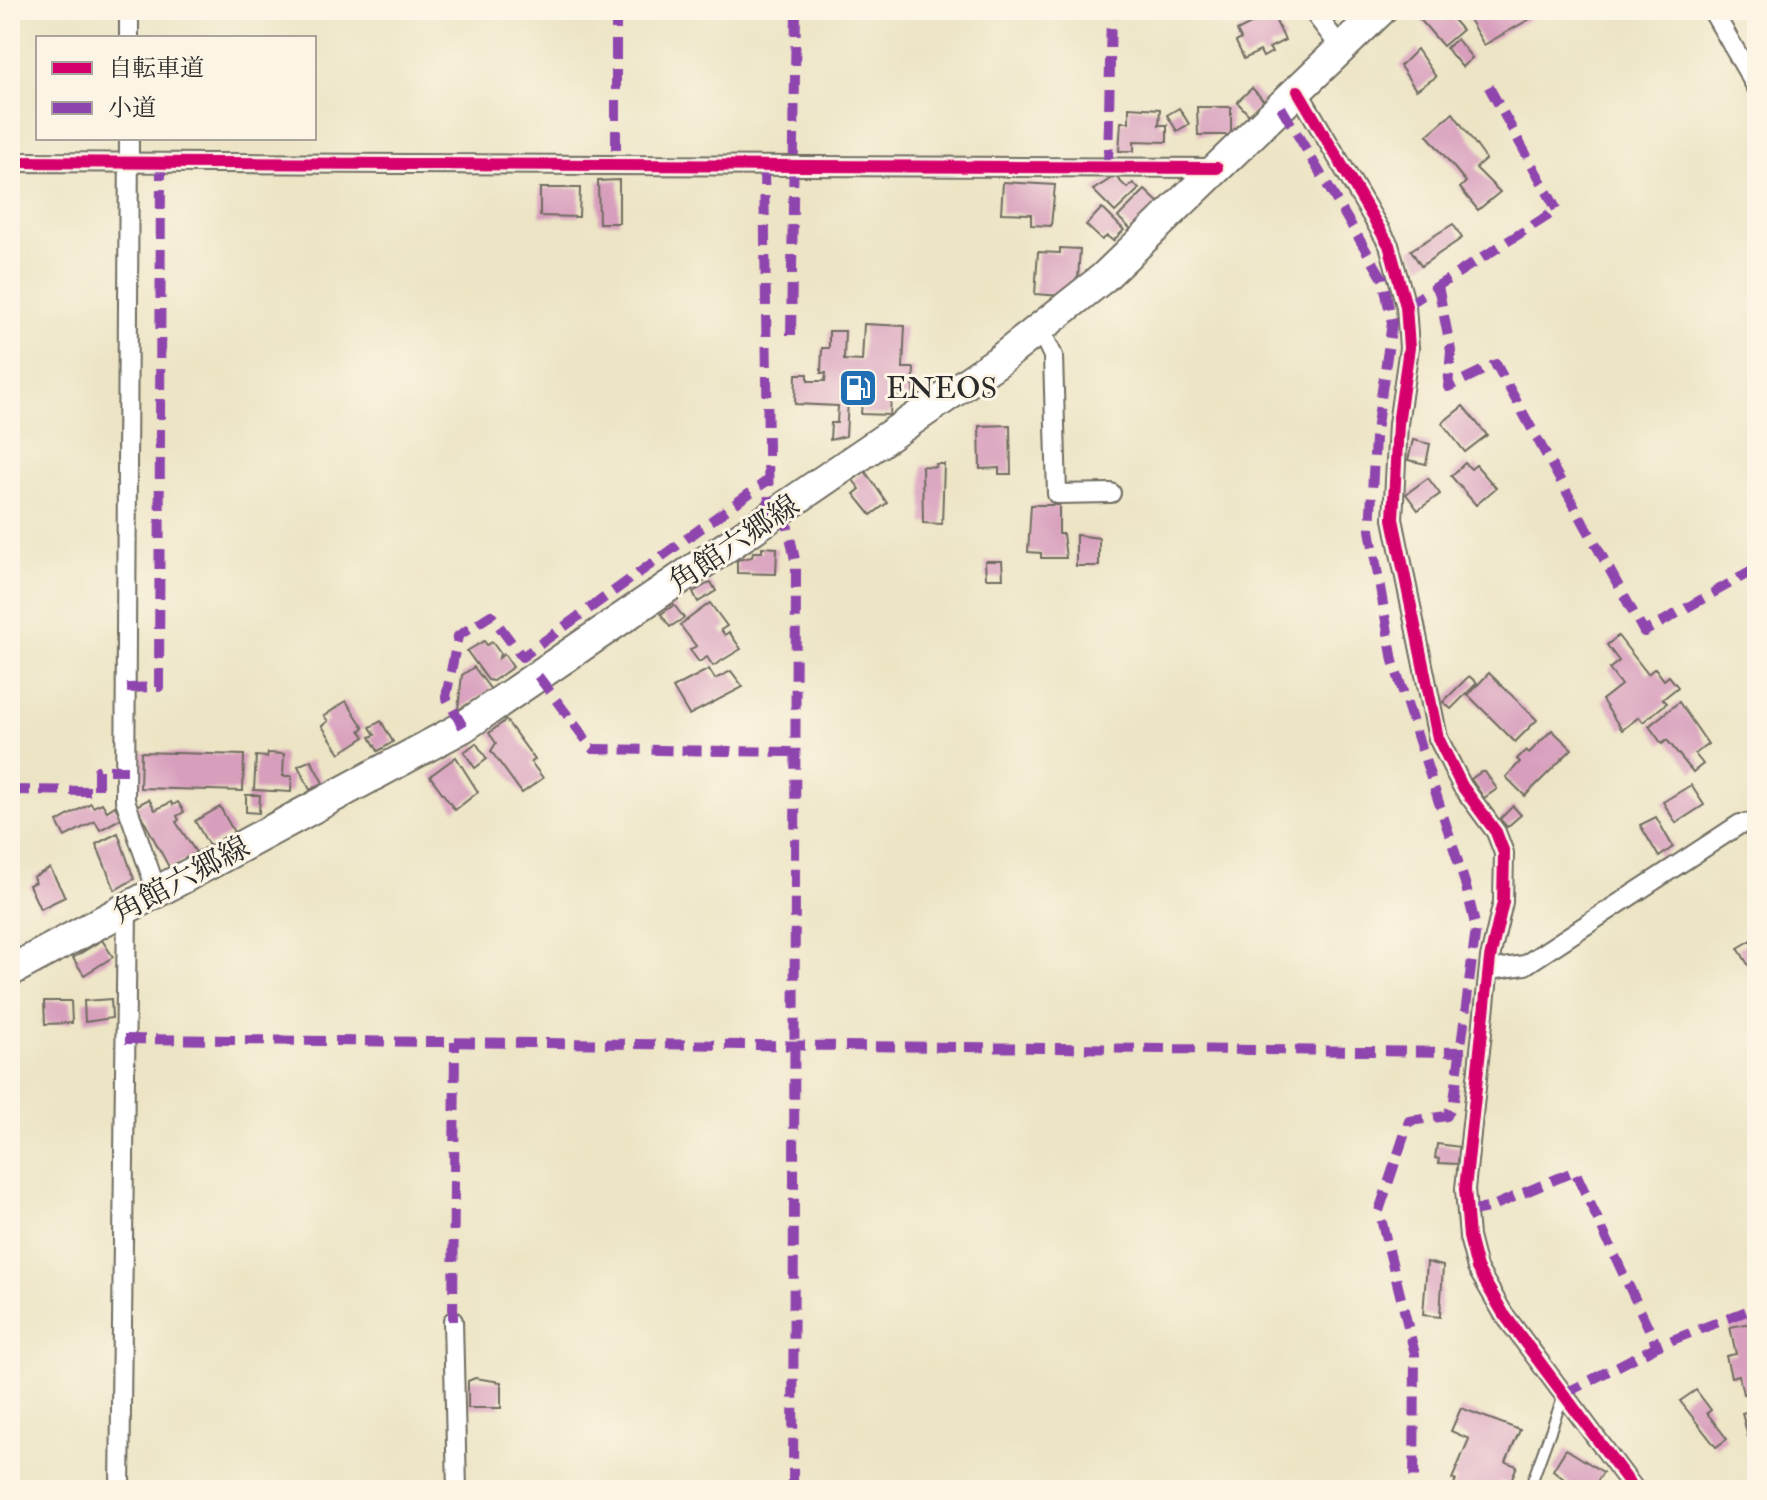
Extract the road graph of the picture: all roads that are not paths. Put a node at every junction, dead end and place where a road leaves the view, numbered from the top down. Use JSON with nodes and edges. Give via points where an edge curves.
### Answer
{"nodes":[{"id":1,"x":129,"y":10,"type":"edge"},
{"id":2,"x":1312,"y":10,"type":"edge"},
{"id":3,"x":1381,"y":10,"type":"edge"},
{"id":4,"x":1712,"y":10,"type":"edge"},
{"id":5,"x":129,"y":36,"type":"edge"},
{"id":6,"x":1341,"y":48,"type":"junction"},
{"id":7,"x":1757,"y":88,"type":"edge"},
{"id":8,"x":1298,"y":91,"type":"junction"},
{"id":9,"x":129,"y":140,"type":"edge"},
{"id":10,"x":10,"y":162,"type":"edge"},
{"id":11,"x":129,"y":162,"type":"junction"},
{"id":12,"x":1217,"y":168,"type":"junction"},
{"id":13,"x":1040,"y":329,"type":"junction"},
{"id":14,"x":1111,"y":493,"type":"dead end"},
{"id":15,"x":1757,"y":823,"type":"edge"},
{"id":16,"x":157,"y":892,"type":"junction"},
{"id":17,"x":127,"y":909,"type":"junction"},
{"id":18,"x":1489,"y":970,"type":"junction"},
{"id":19,"x":10,"y":971,"type":"edge"},
{"id":20,"x":453,"y":1321,"type":"dead end"},
{"id":21,"x":1564,"y":1394,"type":"junction"},
{"id":22,"x":120,"y":1490,"type":"edge"},
{"id":23,"x":457,"y":1490,"type":"edge"},
{"id":24,"x":1529,"y":1490,"type":"edge"},
{"id":25,"x":1635,"y":1490,"type":"edge"}],
"edges":[{"from":1,"to":5,"type":"street"},
{"from":2,"to":6,"type":"street"},
{"from":3,"to":6,"type":"main road","name":"角館六郷線"},
{"from":4,"to":7,"type":"street"},
{"from":6,"to":8,"type":"main road","name":"角館六郷線"},
{"from":8,"to":12,"type":"main road","name":"角館六郷線"},
{"from":8,"to":18,"type":"street","via":[[1389,245],[1406,306],[1409,348],[1393,519],[1438,738],[1504,853],[1503,902]]},
{"from":9,"to":11,"type":"street"},
{"from":10,"to":11,"type":"street"},
{"from":11,"to":12,"type":"street"},
{"from":11,"to":16,"type":"street","via":[[125,800]]},
{"from":12,"to":13,"type":"main road","name":"角館六郷線","via":[[1103,278]]},
{"from":13,"to":14,"type":"street","via":[[1053,356],[1057,494]]},
{"from":13,"to":16,"type":"main road","name":"角館六郷線","via":[[463,727]]},
{"from":15,"to":18,"type":"street","via":[[1740,824],[1525,965]]},
{"from":16,"to":17,"type":"main road","name":"角館六郷線"},
{"from":17,"to":19,"type":"main road","name":"角館六郷線"},
{"from":17,"to":22,"type":"street"},
{"from":18,"to":21,"type":"street","via":[[1465,1189],[1469,1237],[1477,1268]]},
{"from":20,"to":23,"type":"street"},
{"from":21,"to":24,"type":"lane"},
{"from":21,"to":25,"type":"street"}]}
